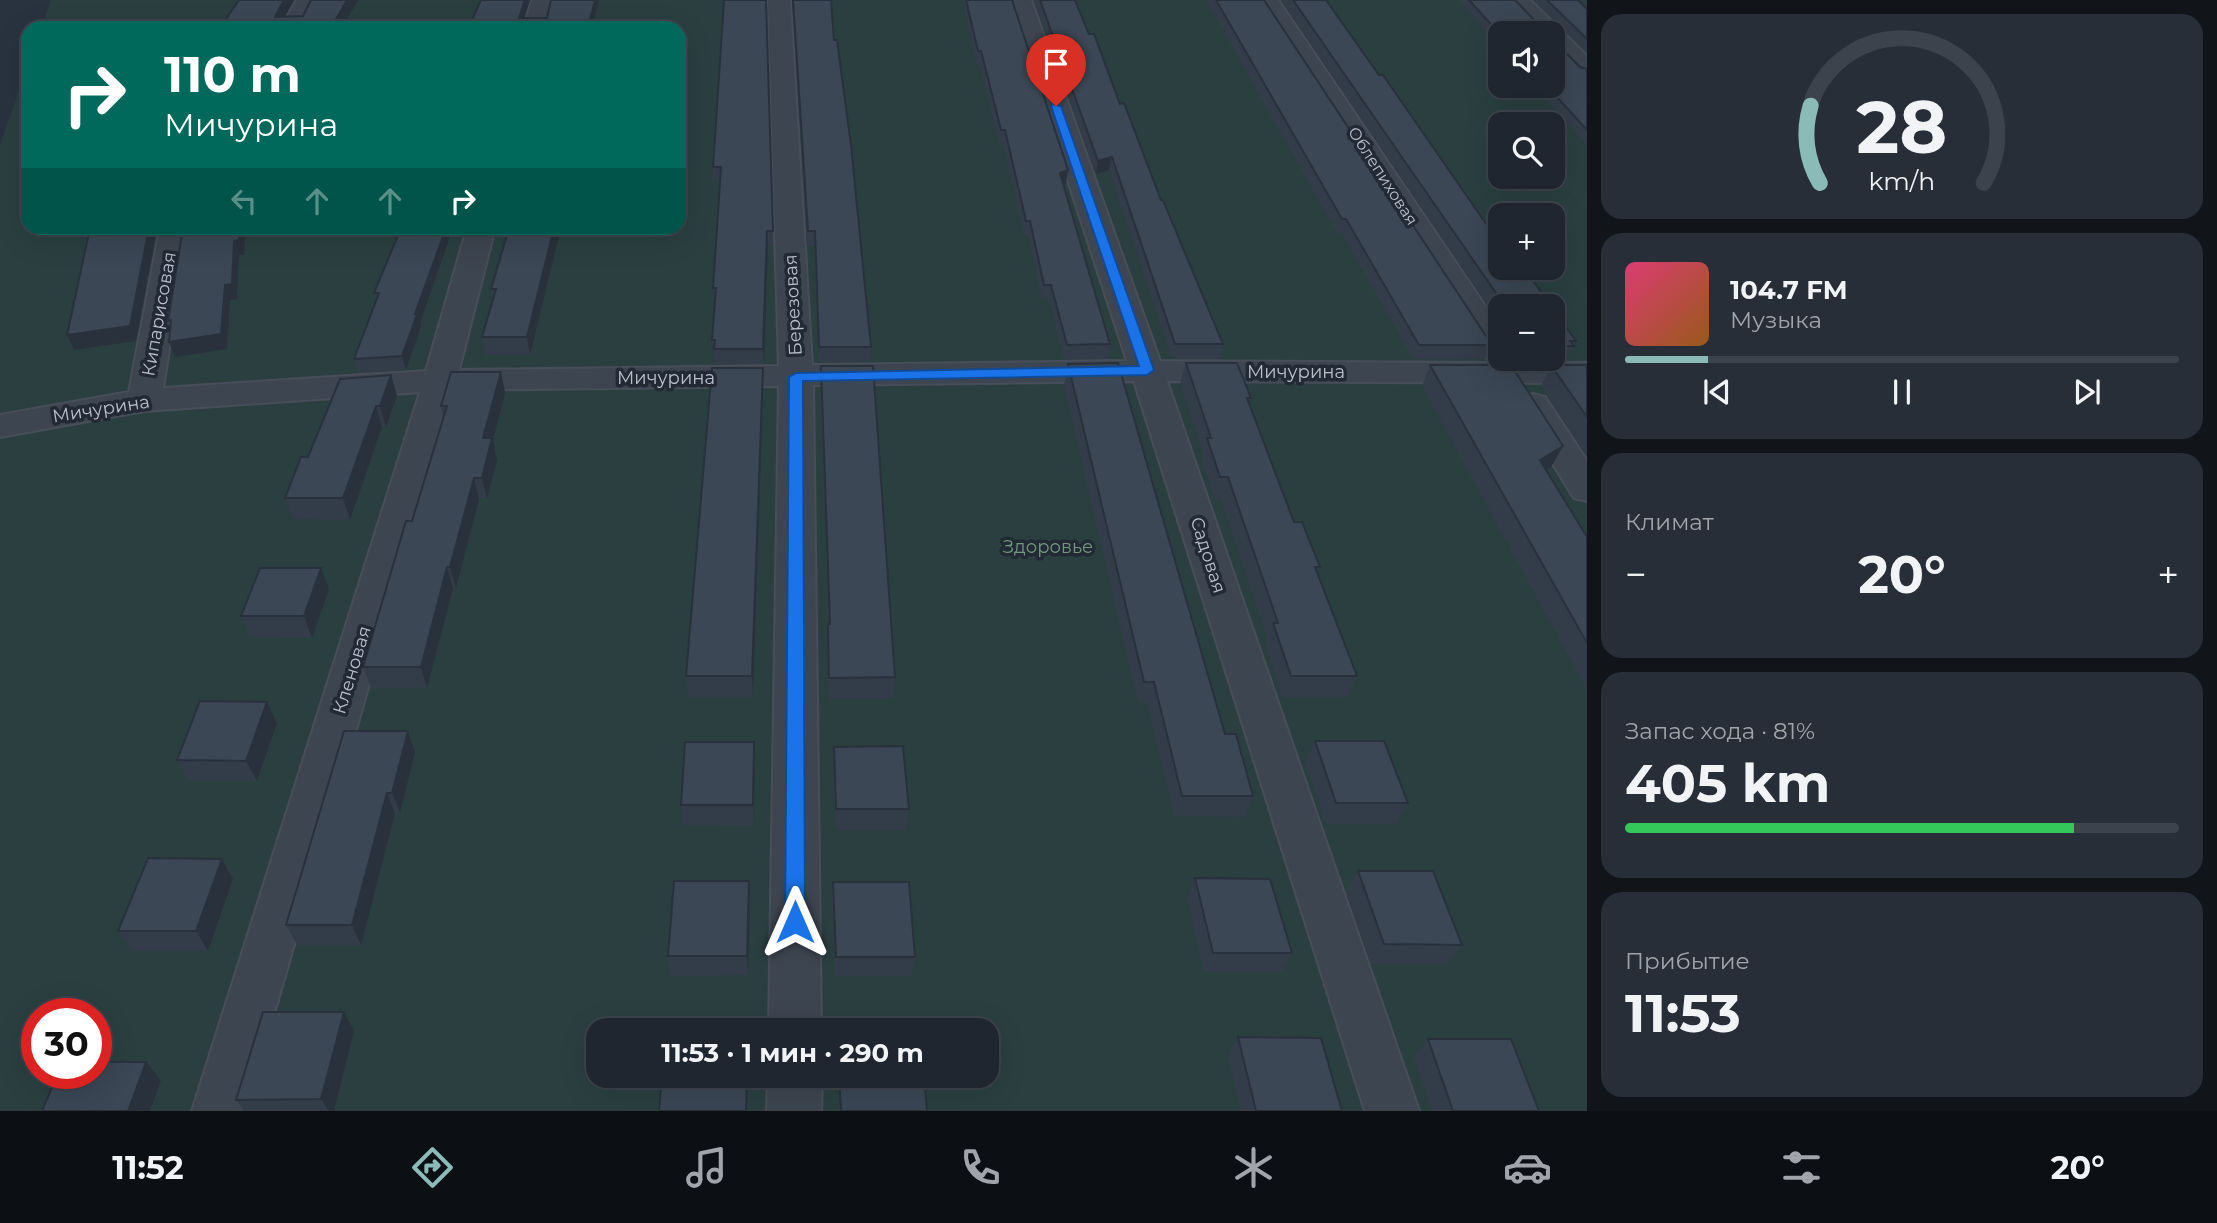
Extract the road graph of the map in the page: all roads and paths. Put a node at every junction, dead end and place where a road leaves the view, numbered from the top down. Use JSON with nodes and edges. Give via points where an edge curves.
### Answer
{"nodes":[{"id":1,"x":308,"y":0,"type":"edge"},
{"id":2,"x":543,"y":0,"type":"edge"},
{"id":3,"x":779,"y":0,"type":"edge"},
{"id":4,"x":1020,"y":0,"type":"edge"},
{"id":5,"x":1267,"y":0,"type":"edge"},
{"id":6,"x":1517,"y":0,"type":"edge"},
{"id":7,"x":296,"y":21,"type":"edge"},
{"id":8,"x":537,"y":21,"type":"edge"},
{"id":9,"x":1538,"y":21,"type":"edge"},
{"id":10,"x":1565,"y":48,"type":"edge"},
{"id":11,"x":1587,"y":70,"type":"edge"},
{"id":12,"x":173,"y":235,"type":"edge"},
{"id":13,"x":479,"y":235,"type":"edge"},
{"id":14,"x":1488,"y":335,"type":"edge"},
{"id":15,"x":1488,"y":362,"type":"edge"},
{"id":16,"x":1147,"y":370,"type":"junction"},
{"id":17,"x":1565,"y":370,"type":"edge"},
{"id":18,"x":1512,"y":371,"type":"edge"},
{"id":19,"x":1587,"y":373,"type":"edge"},
{"id":20,"x":796,"y":377,"type":"junction"},
{"id":21,"x":440,"y":380,"type":"junction"},
{"id":22,"x":144,"y":400,"type":"junction"},
{"id":23,"x":0,"y":426,"type":"edge"},
{"id":24,"x":1587,"y":489,"type":"edge"},
{"id":25,"x":794,"y":1018,"type":"edge"},
{"id":26,"x":794,"y":1088,"type":"edge"},
{"id":27,"x":219,"y":1111,"type":"edge"},
{"id":28,"x":794,"y":1111,"type":"edge"},
{"id":29,"x":1392,"y":1111,"type":"edge"}],
"edges":[{"from":1,"to":7,"type":"street"},
{"from":2,"to":8,"type":"street"},
{"from":3,"to":20,"type":"street","name":"Березовая"},
{"from":4,"to":16,"type":"street","name":"Садовая"},
{"from":5,"to":14,"type":"street","name":"Облепиховая"},
{"from":6,"to":9,"type":"street"},
{"from":10,"to":11,"type":"street"},
{"from":12,"to":22,"type":"street","name":"Кипарисовая"},
{"from":13,"to":21,"type":"street","name":"Кленовая"},
{"from":15,"to":16,"type":"street","name":"Мичурина"},
{"from":16,"to":20,"type":"street","name":"Мичурина"},
{"from":16,"to":29,"type":"street","name":"Садовая"},
{"from":17,"to":19,"type":"street","name":"Мичурина"},
{"from":18,"to":24,"type":"street","name":"Облепиховая"},
{"from":20,"to":21,"type":"street","name":"Мичурина"},
{"from":20,"to":25,"type":"street","name":"Березовая"},
{"from":21,"to":22,"type":"street","name":"Мичурина"},
{"from":21,"to":27,"type":"street","name":"Кленовая"},
{"from":22,"to":23,"type":"street","name":"Мичурина"},
{"from":26,"to":28,"type":"street"}]}
